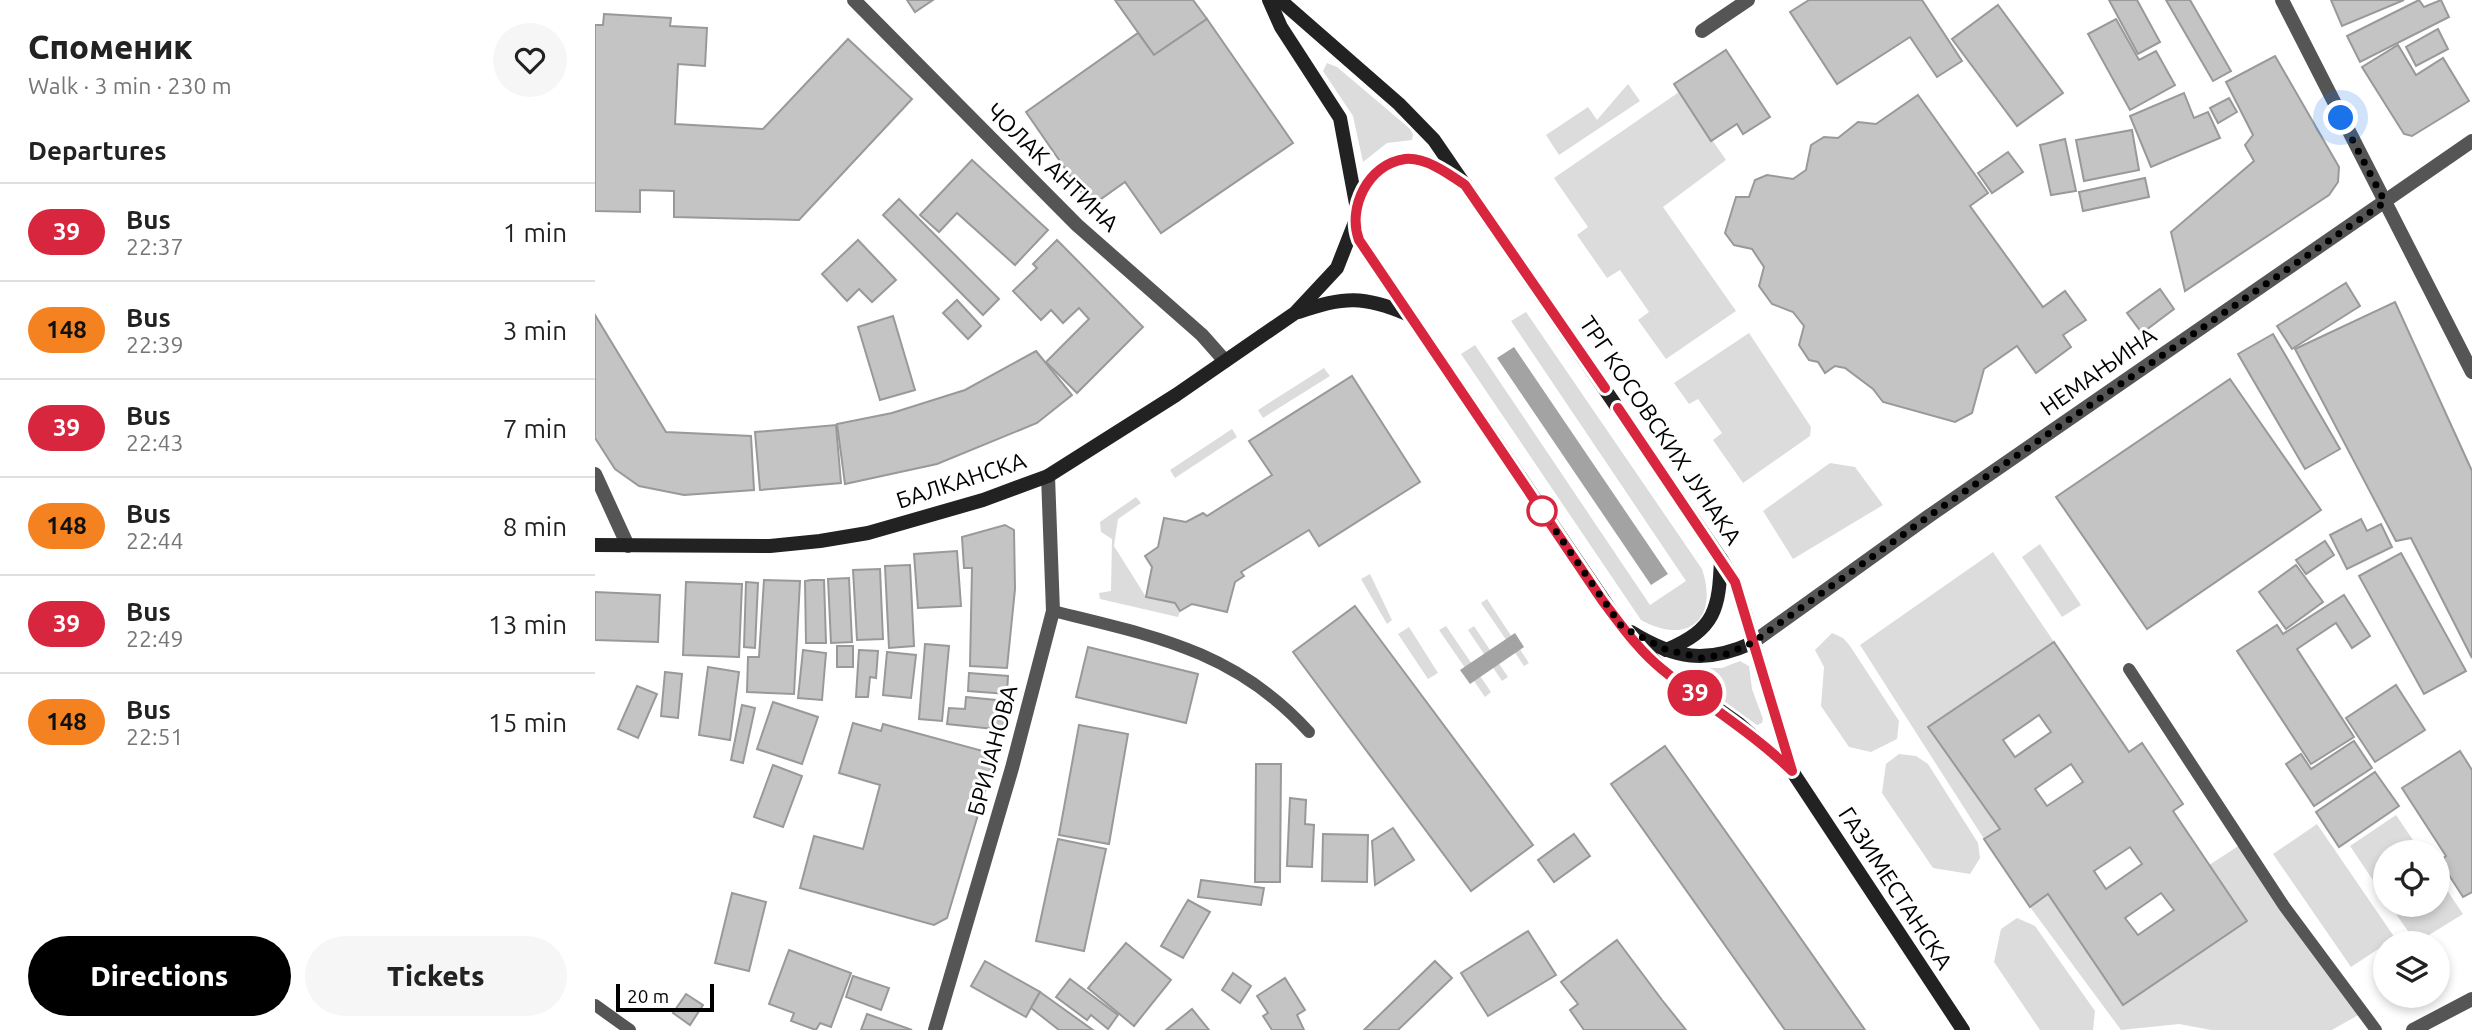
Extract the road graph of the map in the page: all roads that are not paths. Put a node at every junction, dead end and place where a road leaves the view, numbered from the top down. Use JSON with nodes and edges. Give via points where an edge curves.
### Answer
{"nodes":[{"id":1,"x":854,"y":0,"type":"edge"},
{"id":2,"x":1269,"y":0,"type":"edge"},
{"id":3,"x":1280,"y":0,"type":"edge"},
{"id":4,"x":1748,"y":0,"type":"edge"},
{"id":5,"x":2282,"y":0,"type":"edge"},
{"id":6,"x":1702,"y":31,"type":"dead end"},
{"id":7,"x":2472,"y":141,"type":"edge"},
{"id":8,"x":1465,"y":185,"type":"junction"},
{"id":9,"x":2385,"y":202,"type":"junction"},
{"id":10,"x":1356,"y":216,"type":"junction"},
{"id":11,"x":1295,"y":313,"type":"junction"},
{"id":12,"x":1408,"y":315,"type":"junction"},
{"id":13,"x":1225,"y":361,"type":"junction"},
{"id":14,"x":2472,"y":372,"type":"edge"},
{"id":15,"x":595,"y":474,"type":"edge"},
{"id":16,"x":1048,"y":476,"type":"junction"},
{"id":17,"x":595,"y":545,"type":"edge"},
{"id":18,"x":628,"y":546,"type":"junction"},
{"id":19,"x":1721,"y":558,"type":"junction"},
{"id":20,"x":1053,"y":611,"type":"junction"},
{"id":21,"x":1622,"y":627,"type":"junction"},
{"id":22,"x":1752,"y":643,"type":"junction"},
{"id":23,"x":1667,"y":650,"type":"junction"},
{"id":24,"x":2129,"y":669,"type":"dead end"},
{"id":25,"x":1309,"y":732,"type":"dead end"},
{"id":26,"x":1792,"y":771,"type":"junction"},
{"id":27,"x":2472,"y":999,"type":"edge"},
{"id":28,"x":595,"y":1005,"type":"edge"},
{"id":29,"x":614,"y":1018,"type":"junction"},
{"id":30,"x":605,"y":1030,"type":"edge"},
{"id":31,"x":630,"y":1030,"type":"edge"},
{"id":32,"x":935,"y":1030,"type":"edge"},
{"id":33,"x":1963,"y":1030,"type":"edge"},
{"id":34,"x":2376,"y":1030,"type":"edge"},
{"id":35,"x":2413,"y":1030,"type":"edge"}],
"edges":[{"from":1,"to":13,"type":"street","name":"ЧОЛАК АНТИНА","via":[[1077,225],[1202,335]]},
{"from":2,"to":10,"type":"main road","via":[[1281,27],[1340,118]]},
{"from":3,"to":8,"type":"main road","via":[[1419,123]]},
{"from":4,"to":6,"type":"street"},
{"from":5,"to":9,"type":"street"},
{"from":7,"to":9,"type":"street","name":"НЕМАЊИНА"},
{"from":8,"to":10,"type":"main road","name":"ТРГ КОСОВСКИХ ЈУНАКА","via":[[1441,169],[1406,159],[1373,176]]},
{"from":8,"to":19,"type":"main road","name":"ТРГ КОСОВСКИХ ЈУНАКА"},
{"from":9,"to":14,"type":"street"},
{"from":9,"to":22,"type":"street","name":"НЕМАЊИНА"},
{"from":10,"to":11,"type":"main road","name":"БАЛКАНСКА","via":[[1337,268]]},
{"from":10,"to":12,"type":"main road","via":[[1359,240]]},
{"from":11,"to":12,"type":"main road","name":"БАЛКАНСКА","via":[[1338,299],[1356,299]]},
{"from":11,"to":13,"type":"main road","name":"БАЛКАНСКА"},
{"from":12,"to":21,"type":"main road"},
{"from":13,"to":16,"type":"main road","name":"БАЛКАНСКА"},
{"from":15,"to":18,"type":"street"},
{"from":16,"to":18,"type":"main road","name":"БАЛКАНСКА","via":[[869,533],[769,546]]},
{"from":16,"to":20,"type":"street","name":"БРИЈАНОВА"},
{"from":17,"to":18,"type":"main road","name":"БАЛКАНСКА"},
{"from":19,"to":22,"type":"main road","name":"ТРГ КОСОВСКИХ ЈУНАКА","via":[[1735,582]]},
{"from":19,"to":23,"type":"main road","via":[[1715,612],[1697,635]]},
{"from":20,"to":25,"type":"lane","via":[[1155,635],[1220,662],[1286,706]]},
{"from":20,"to":32,"type":"street","name":"БРИЈАНОВА"},
{"from":21,"to":23,"type":"main road"},
{"from":21,"to":26,"type":"main road","via":[[1663,670],[1739,724]]},
{"from":22,"to":23,"type":"main road","via":[[1702,658]]},
{"from":22,"to":26,"type":"main road","name":"ТРГ КОСОВСКИХ ЈУНАКА"},
{"from":24,"to":34,"type":"lane","via":[[2284,906]]},
{"from":26,"to":33,"type":"main road","name":"ГАЗИМЕСТАНСКА"},
{"from":27,"to":35,"type":"street"},
{"from":28,"to":29,"type":"lane"},
{"from":29,"to":30,"type":"lane"},
{"from":29,"to":31,"type":"lane"}]}
